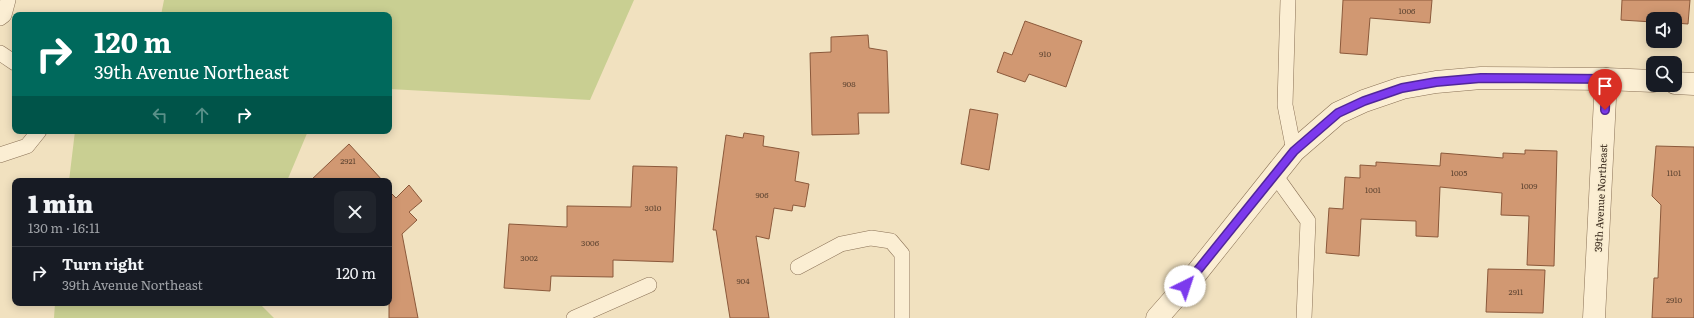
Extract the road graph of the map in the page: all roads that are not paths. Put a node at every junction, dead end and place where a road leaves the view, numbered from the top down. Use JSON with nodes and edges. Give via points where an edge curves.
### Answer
{"nodes":[{"id":1,"x":8,"y":0,"type":"edge"},
{"id":2,"x":1288,"y":0,"type":"edge"},
{"id":3,"x":0,"y":18,"type":"edge"},
{"id":4,"x":0,"y":53,"type":"edge"},
{"id":5,"x":12,"y":61,"type":"edge"},
{"id":6,"x":1606,"y":79,"type":"junction"},
{"id":7,"x":1646,"y":81,"type":"edge"},
{"id":8,"x":1682,"y":83,"type":"edge"},
{"id":9,"x":1694,"y":84,"type":"edge"},
{"id":10,"x":37,"y":134,"type":"edge"},
{"id":11,"x":1294,"y":151,"type":"junction"},
{"id":12,"x":0,"y":155,"type":"edge"},
{"id":13,"x":1275,"y":175,"type":"junction"},
{"id":14,"x":798,"y":266,"type":"dead end"},
{"id":15,"x":649,"y":285,"type":"dead end"},
{"id":16,"x":574,"y":318,"type":"edge"},
{"id":17,"x":902,"y":318,"type":"edge"},
{"id":18,"x":1157,"y":318,"type":"edge"},
{"id":19,"x":1304,"y":318,"type":"edge"},
{"id":20,"x":1594,"y":318,"type":"edge"}],
"edges":[{"from":1,"to":3,"type":"lane","via":[[4,14]]},
{"from":2,"to":11,"type":"lane","via":[[1285,105]]},
{"from":4,"to":5,"type":"lane"},
{"from":6,"to":7,"type":"street"},
{"from":6,"to":11,"type":"street","via":[[1481,78],[1402,88],[1338,113]]},
{"from":6,"to":20,"type":"street","name":"39th Avenue Northeast"},
{"from":8,"to":9,"type":"street"},
{"from":10,"to":12,"type":"lane","via":[[27,146]]},
{"from":11,"to":13,"type":"street"},
{"from":13,"to":18,"type":"street"},
{"from":13,"to":19,"type":"lane","via":[[1308,221]]},
{"from":14,"to":17,"type":"lane","via":[[841,244],[871,238],[891,241],[902,254]]},
{"from":15,"to":16,"type":"lane"}]}
